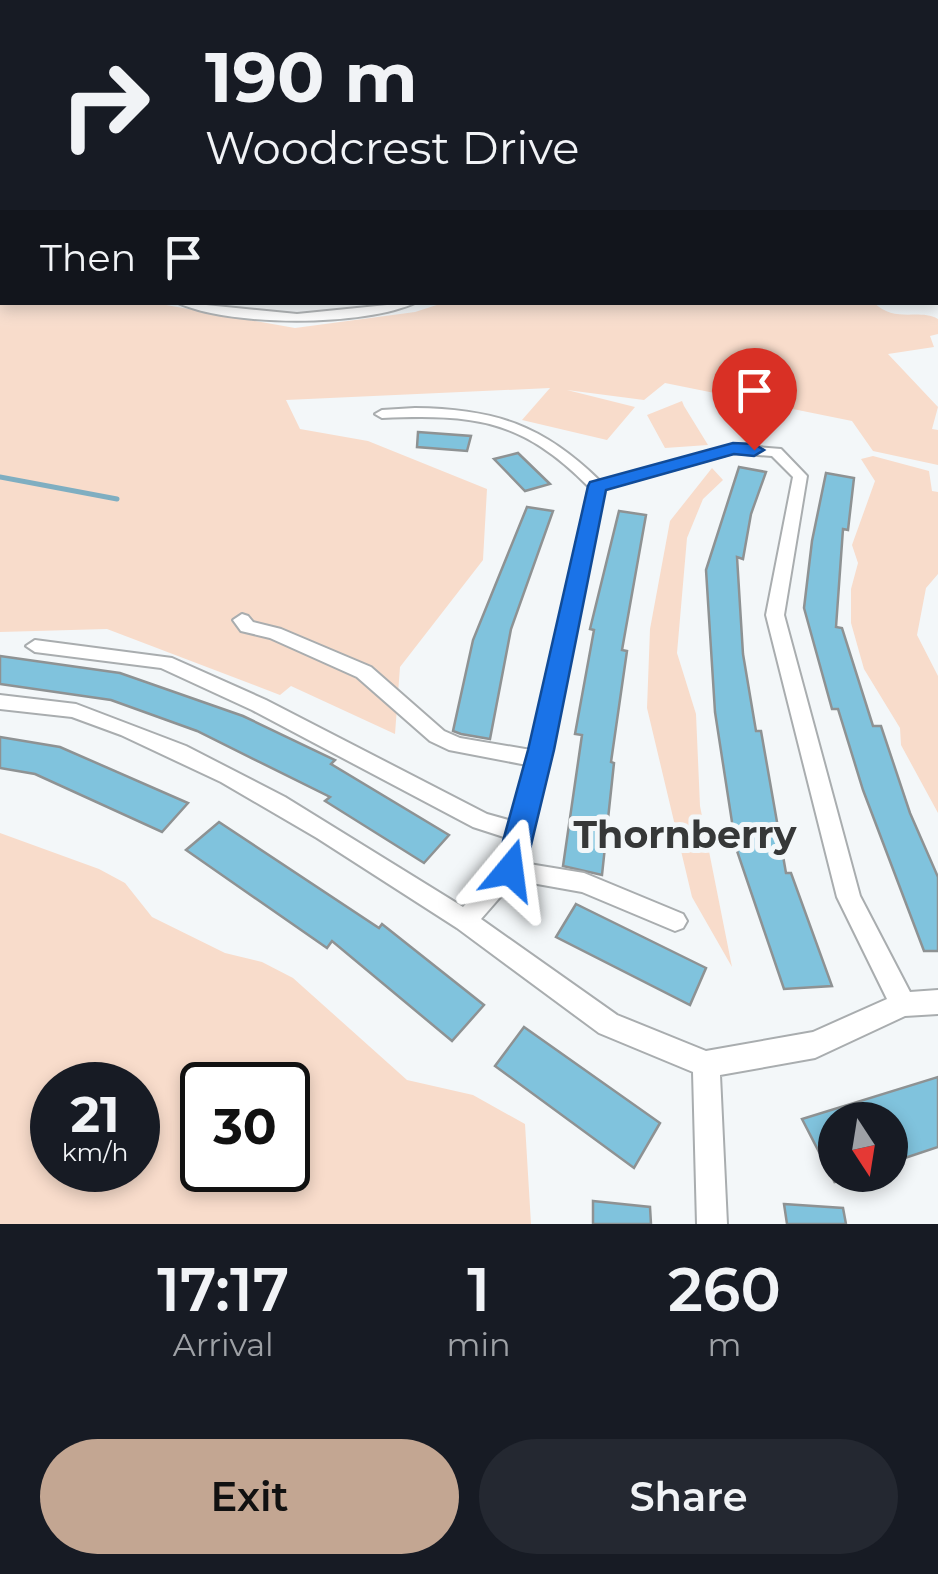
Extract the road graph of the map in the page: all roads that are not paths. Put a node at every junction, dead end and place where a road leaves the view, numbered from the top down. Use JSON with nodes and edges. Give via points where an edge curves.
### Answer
{"nodes":[{"id":1,"x":199,"y":305,"type":"edge"},
{"id":2,"x":396,"y":305,"type":"edge"},
{"id":3,"x":371,"y":399,"type":"dead end"},
{"id":4,"x":597,"y":486,"type":"junction"},
{"id":5,"x":242,"y":620,"type":"dead end"},
{"id":6,"x":34,"y":646,"type":"dead end"},
{"id":7,"x":0,"y":702,"type":"edge"},
{"id":8,"x":539,"y":759,"type":"junction"},
{"id":9,"x":521,"y":833,"type":"junction"},
{"id":10,"x":510,"y":870,"type":"junction"},
{"id":11,"x":674,"y":921,"type":"dead end"},
{"id":12,"x":465,"y":922,"type":"junction"},
{"id":13,"x":938,"y":1002,"type":"edge"},
{"id":14,"x":903,"y":1004,"type":"junction"},
{"id":15,"x":706,"y":1064,"type":"junction"},
{"id":16,"x":712,"y":1224,"type":"edge"}],
"edges":[{"from":1,"to":2,"type":"street","via":[[322,319]]},
{"from":3,"to":4,"type":"street","via":[[387,420],[444,410],[489,416],[552,444]]},
{"from":4,"to":8,"type":"street"},
{"from":4,"to":14,"type":"street","via":[[733,448],[776,452],[800,476],[775,615],[849,898]]},
{"from":5,"to":8,"type":"street","via":[[364,672],[456,745]]},
{"from":6,"to":9,"type":"street","via":[[165,662],[481,821]]},
{"from":7,"to":12,"type":"street","via":[[73,710],[201,760]]},
{"from":8,"to":9,"type":"street"},
{"from":9,"to":10,"type":"street"},
{"from":10,"to":11,"type":"street","via":[[584,883]]},
{"from":10,"to":12,"type":"street"},
{"from":12,"to":15,"type":"street","via":[[608,1024]]},
{"from":13,"to":14,"type":"street"},
{"from":14,"to":15,"type":"street","via":[[815,1045]]},
{"from":15,"to":16,"type":"street"}]}
